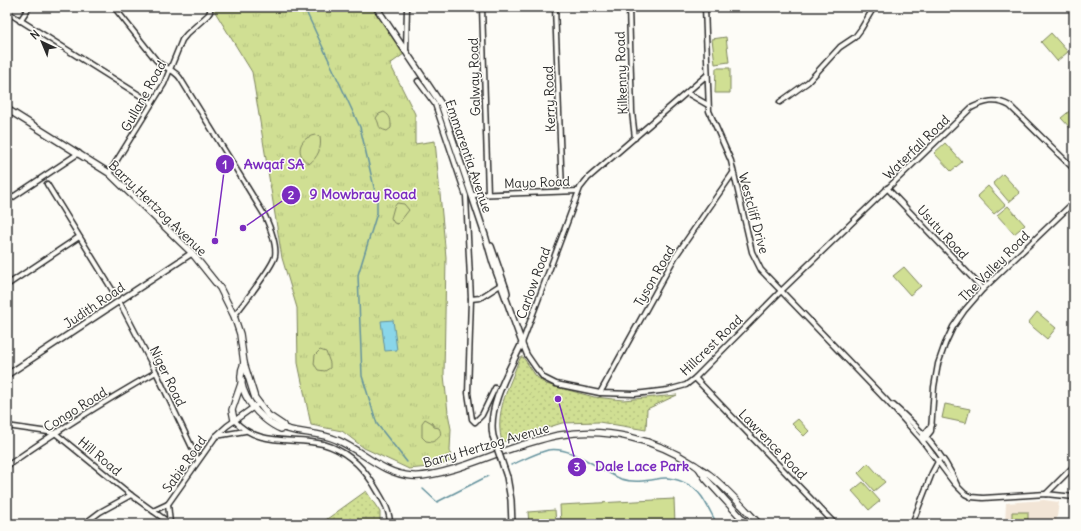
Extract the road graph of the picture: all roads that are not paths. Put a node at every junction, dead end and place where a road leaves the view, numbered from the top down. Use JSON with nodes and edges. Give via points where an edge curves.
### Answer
{"nodes":[{"id":1,"x":29,"y":7,"type":"edge"},
{"id":2,"x":114,"y":7,"type":"edge"},
{"id":3,"x":210,"y":7,"type":"edge"},
{"id":4,"x":376,"y":7,"type":"edge"},
{"id":5,"x":407,"y":7,"type":"edge"},
{"id":6,"x":482,"y":7,"type":"edge"},
{"id":7,"x":556,"y":7,"type":"edge"},
{"id":8,"x":629,"y":7,"type":"edge"},
{"id":9,"x":705,"y":7,"type":"edge"},
{"id":10,"x":874,"y":7,"type":"edge"},
{"id":11,"x":7,"y":12,"type":"edge"},
{"id":12,"x":20,"y":21,"type":"junction"},
{"id":13,"x":406,"y":51,"type":"junction"},
{"id":14,"x":170,"y":70,"type":"junction"},
{"id":15,"x":707,"y":75,"type":"junction"},
{"id":16,"x":418,"y":81,"type":"dead end"},
{"id":17,"x":687,"y":94,"type":"junction"},
{"id":18,"x":780,"y":102,"type":"dead end"},
{"id":19,"x":152,"y":103,"type":"junction"},
{"id":20,"x":708,"y":105,"type":"junction"},
{"id":21,"x":7,"y":109,"type":"edge"},
{"id":22,"x":635,"y":138,"type":"junction"},
{"id":23,"x":78,"y":153,"type":"junction"},
{"id":24,"x":1074,"y":169,"type":"edge"},
{"id":25,"x":109,"y":173,"type":"junction"},
{"id":26,"x":733,"y":174,"type":"junction"},
{"id":27,"x":47,"y":184,"type":"dead end"},
{"id":28,"x":888,"y":188,"type":"junction"},
{"id":29,"x":562,"y":191,"type":"junction"},
{"id":30,"x":578,"y":191,"type":"junction"},
{"id":31,"x":472,"y":194,"type":"junction"},
{"id":32,"x":488,"y":194,"type":"junction"},
{"id":33,"x":7,"y":201,"type":"edge"},
{"id":34,"x":1074,"y":202,"type":"edge"},
{"id":35,"x":79,"y":237,"type":"junction"},
{"id":36,"x":192,"y":253,"type":"junction"},
{"id":37,"x":502,"y":284,"type":"junction"},
{"id":38,"x":7,"y":285,"type":"edge"},
{"id":39,"x":983,"y":289,"type":"junction"},
{"id":40,"x":781,"y":290,"type":"junction"},
{"id":41,"x":113,"y":291,"type":"dead end"},
{"id":42,"x":471,"y":299,"type":"junction"},
{"id":43,"x":119,"y":302,"type":"junction"},
{"id":44,"x":234,"y":316,"type":"junction"},
{"id":45,"x":522,"y":343,"type":"junction"},
{"id":46,"x":244,"y":363,"type":"junction"},
{"id":47,"x":156,"y":372,"type":"junction"},
{"id":48,"x":7,"y":375,"type":"edge"},
{"id":49,"x":695,"y":378,"type":"junction"},
{"id":50,"x":242,"y":381,"type":"junction"},
{"id":51,"x":495,"y":388,"type":"dead end"},
{"id":52,"x":600,"y":393,"type":"junction"},
{"id":53,"x":258,"y":404,"type":"junction"},
{"id":54,"x":253,"y":407,"type":"junction"},
{"id":55,"x":234,"y":420,"type":"junction"},
{"id":56,"x":7,"y":426,"type":"edge"},
{"id":57,"x":284,"y":428,"type":"junction"},
{"id":58,"x":245,"y":431,"type":"junction"},
{"id":59,"x":55,"y":433,"type":"junction"},
{"id":60,"x":216,"y":436,"type":"junction"},
{"id":61,"x":923,"y":438,"type":"junction"},
{"id":62,"x":198,"y":460,"type":"junction"},
{"id":63,"x":940,"y":460,"type":"junction"},
{"id":64,"x":7,"y":466,"type":"edge"},
{"id":65,"x":1074,"y":466,"type":"edge"},
{"id":66,"x":699,"y":468,"type":"junction"},
{"id":67,"x":1046,"y":494,"type":"junction"},
{"id":68,"x":131,"y":495,"type":"junction"},
{"id":69,"x":1074,"y":497,"type":"edge"},
{"id":70,"x":168,"y":504,"type":"junction"},
{"id":71,"x":153,"y":511,"type":"junction"},
{"id":72,"x":171,"y":523,"type":"edge"},
{"id":73,"x":84,"y":524,"type":"edge"},
{"id":74,"x":390,"y":524,"type":"edge"},
{"id":75,"x":512,"y":524,"type":"edge"},
{"id":76,"x":747,"y":524,"type":"edge"},
{"id":77,"x":759,"y":524,"type":"edge"},
{"id":78,"x":835,"y":524,"type":"edge"},
{"id":79,"x":912,"y":524,"type":"edge"}],
"edges":[{"from":1,"to":12,"type":"street"},
{"from":2,"to":14,"type":"street","via":[[156,60]]},
{"from":3,"to":14,"type":"street","name":"Gullane Road","via":[[210,13],[184,37]]},
{"from":4,"to":13,"type":"street","name":"Emmarentia Avenue"},
{"from":5,"to":13,"type":"street"},
{"from":6,"to":32,"type":"street","name":"Galway Road"},
{"from":7,"to":29,"type":"street","name":"Kerry Road"},
{"from":8,"to":22,"type":"street","name":"Kilkenny Road"},
{"from":9,"to":15,"type":"street","name":"Westcliff Drive"},
{"from":10,"to":18,"type":"street","via":[[861,29],[842,45],[808,82]]},
{"from":11,"to":12,"type":"street"},
{"from":12,"to":19,"type":"street"},
{"from":13,"to":31,"type":"street","name":"Emmarentia Avenue","via":[[441,104]]},
{"from":14,"to":19,"type":"street","name":"Gullane Road"},
{"from":14,"to":44,"type":"street","via":[[180,78],[265,216],[271,231],[275,257]]},
{"from":15,"to":17,"type":"street","name":"Carlow Road"},
{"from":15,"to":20,"type":"street","name":"Westcliff Drive"},
{"from":16,"to":42,"type":"street","via":[[435,104],[466,196]]},
{"from":17,"to":20,"type":"street"},
{"from":17,"to":22,"type":"street","name":"Carlow Road"},
{"from":19,"to":25,"type":"street","name":"Gullane Road"},
{"from":20,"to":26,"type":"street","name":"Westcliff Drive","via":[[710,116],[729,157]]},
{"from":21,"to":23,"type":"main road","name":"Barry Hertzog Avenue"},
{"from":22,"to":30,"type":"street","name":"Carlow Road","via":[[588,178]]},
{"from":23,"to":25,"type":"main road","name":"Barry Hertzog Avenue"},
{"from":23,"to":33,"type":"street"},
{"from":24,"to":28,"type":"street","name":"Waterfall Road","via":[[1010,106],[993,100],[971,108]]},
{"from":25,"to":36,"type":"main road","name":"Barry Hertzog Avenue"},
{"from":26,"to":40,"type":"street","name":"Westcliff Drive","via":[[752,252],[761,270]]},
{"from":26,"to":52,"type":"street","name":"Tyson Road","via":[[675,257]]},
{"from":27,"to":35,"type":"street"},
{"from":28,"to":39,"type":"street","name":"Usutu Road"},
{"from":28,"to":40,"type":"street","name":"Waterfall Road"},
{"from":29,"to":30,"type":"street","name":"Mayo Road"},
{"from":29,"to":32,"type":"street","name":"Mayo Road"},
{"from":30,"to":45,"type":"street","name":"Carlow Road"},
{"from":31,"to":32,"type":"street","name":"Mayo Road"},
{"from":31,"to":37,"type":"street","name":"Emmarentia Avenue"},
{"from":34,"to":39,"type":"street","name":"The Valley Road"},
{"from":35,"to":38,"type":"street"},
{"from":35,"to":41,"type":"street"},
{"from":36,"to":43,"type":"street","name":"Judith Road"},
{"from":36,"to":44,"type":"main road","name":"Barry Hertzog Avenue","via":[[220,288]]},
{"from":37,"to":42,"type":"street","via":[[480,298]]},
{"from":37,"to":45,"type":"street","name":"Emmarentia Avenue"},
{"from":39,"to":61,"type":"street","name":"The Valley Road","via":[[949,334],[938,364],[932,425]]},
{"from":40,"to":49,"type":"street","name":"Hillcrest Road"},
{"from":40,"to":61,"type":"street","name":"Westcliff Drive"},
{"from":42,"to":51,"type":"street","via":[[468,393],[472,419],[475,422],[482,415]]},
{"from":43,"to":47,"type":"street","name":"Niger Road"},
{"from":43,"to":48,"type":"street","name":"Judith Road"},
{"from":44,"to":46,"type":"main road","name":"Barry Hertzog Avenue","via":[[242,342]]},
{"from":45,"to":52,"type":"street","name":"Hillcrest Road","via":[[531,362],[547,380]]},
{"from":45,"to":75,"type":"street","name":"Carlow Road","bridge":true,"via":[[496,403],[492,420],[493,436],[507,476]]},
{"from":46,"to":50,"type":"main road","name":"Barry Hertzog Avenue","via":[[241,368]]},
{"from":46,"to":53,"type":"main road","name":"Barry Hertzog Avenue"},
{"from":47,"to":59,"type":"street","name":"Congo Road"},
{"from":47,"to":62,"type":"street","name":"Niger Road"},
{"from":49,"to":52,"type":"street","name":"Hillcrest Road","via":[[680,387],[668,390],[635,394]]},
{"from":49,"to":78,"type":"street","name":"Lawrence Road"},
{"from":50,"to":54,"type":"main road","name":"Barry Hertzog Avenue"},
{"from":50,"to":55,"type":"main road","via":[[232,410]]},
{"from":53,"to":54,"type":"street","name":"Sabie Road"},
{"from":53,"to":57,"type":"main road","name":"Barry Hertzog Avenue"},
{"from":54,"to":55,"type":"street","name":"Sabie Road"},
{"from":54,"to":57,"type":"main road","name":"Barry Hertzog Avenue","via":[[269,423]]},
{"from":55,"to":58,"type":"street"},
{"from":55,"to":60,"type":"street","name":"Sabie Road"},
{"from":56,"to":59,"type":"street"},
{"from":57,"to":66,"type":"main road","name":"Barry Hertzog Avenue","via":[[333,438],[381,467],[411,476],[429,475],[544,438],[582,433],[640,439],[669,450]]},
{"from":58,"to":60,"type":"street","name":"Sabie Road"},
{"from":58,"to":74,"type":"street","via":[[272,440],[325,445],[344,454],[360,466],[372,482],[387,509]]},
{"from":59,"to":64,"type":"street","name":"Congo Road"},
{"from":59,"to":68,"type":"street","name":"Hill Road"},
{"from":60,"to":62,"type":"street","name":"Sabie Road"},
{"from":61,"to":63,"type":"street","name":"Westcliff Drive"},
{"from":62,"to":70,"type":"street","name":"Sabie Road"},
{"from":63,"to":67,"type":"street","name":"Westcliff Drive","via":[[965,494],[978,498]]},
{"from":63,"to":79,"type":"street"},
{"from":65,"to":67,"type":"street"},
{"from":66,"to":76,"type":"main road","name":"Barry Hertzog Avenue"},
{"from":66,"to":77,"type":"main road","name":"Barry Hertzog Avenue","via":[[724,488]]},
{"from":67,"to":69,"type":"street","name":"Westcliff Drive"},
{"from":68,"to":71,"type":"street","name":"Hill Road"},
{"from":68,"to":73,"type":"street"},
{"from":70,"to":71,"type":"street","name":"Sabie Road"},
{"from":70,"to":72,"type":"street","name":"Sabie Road"},
{"from":71,"to":72,"type":"street","name":"Hill Road"}]}
